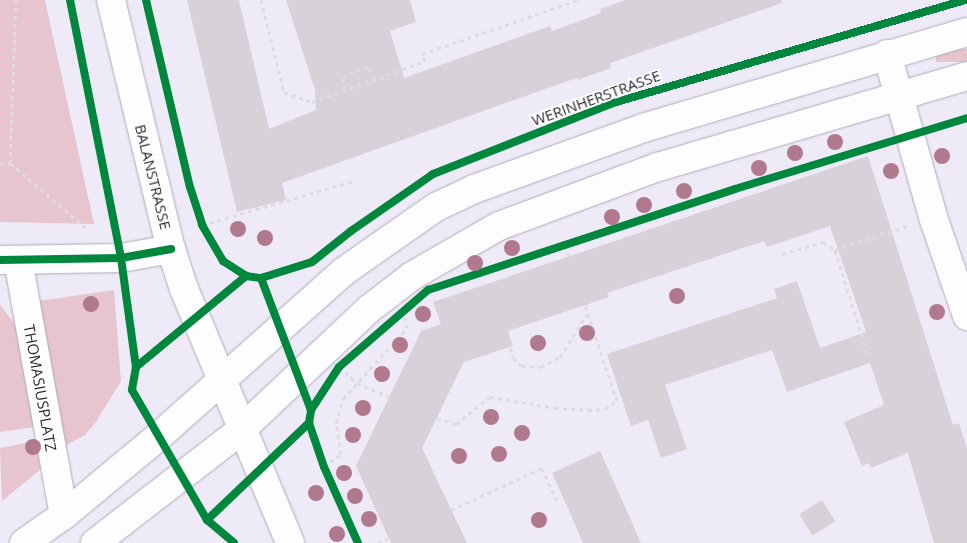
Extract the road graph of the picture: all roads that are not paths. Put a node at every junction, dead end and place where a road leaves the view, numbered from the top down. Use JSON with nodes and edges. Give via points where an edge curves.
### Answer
{"nodes":[{"id":1,"x":111,"y":0,"type":"edge"},
{"id":2,"x":967,"y":32,"type":"edge"},
{"id":3,"x":887,"y":54,"type":"junction"},
{"id":4,"x":967,"y":76,"type":"edge"},
{"id":5,"x":899,"y":94,"type":"junction"},
{"id":6,"x":171,"y":249,"type":"junction"},
{"id":7,"x":9,"y":260,"type":"edge"},
{"id":8,"x":967,"y":316,"type":"edge"},
{"id":9,"x":220,"y":381,"type":"junction"},
{"id":10,"x":240,"y":430,"type":"junction"},
{"id":11,"x":64,"y":515,"type":"junction"},
{"id":12,"x":24,"y":543,"type":"edge"},
{"id":13,"x":95,"y":543,"type":"edge"},
{"id":14,"x":290,"y":543,"type":"edge"}],
"edges":[{"from":1,"to":6,"type":"main road","name":"BALANSTRASSE"},
{"from":2,"to":3,"type":"main road"},
{"from":3,"to":5,"type":"main road"},
{"from":3,"to":9,"type":"main road","via":[[643,128],[474,189],[436,206],[343,272]]},
{"from":4,"to":5,"type":"main road"},
{"from":5,"to":8,"type":"main road","via":[[933,216]]},
{"from":5,"to":10,"type":"main road","via":[[658,167],[499,226],[412,276],[369,309]]},
{"from":6,"to":7,"type":"main road","via":[[121,258]]},
{"from":6,"to":9,"type":"main road","name":"BALANSTRASSE"},
{"from":7,"to":11,"type":"main road","name":"THOMASIUSPLATZ"},
{"from":9,"to":10,"type":"main road","name":"BALANSTRASSE"},
{"from":9,"to":11,"type":"main road"},
{"from":10,"to":13,"type":"main road"},
{"from":10,"to":14,"type":"main road","name":"BALANSTRASSE"},
{"from":11,"to":12,"type":"main road"}]}
